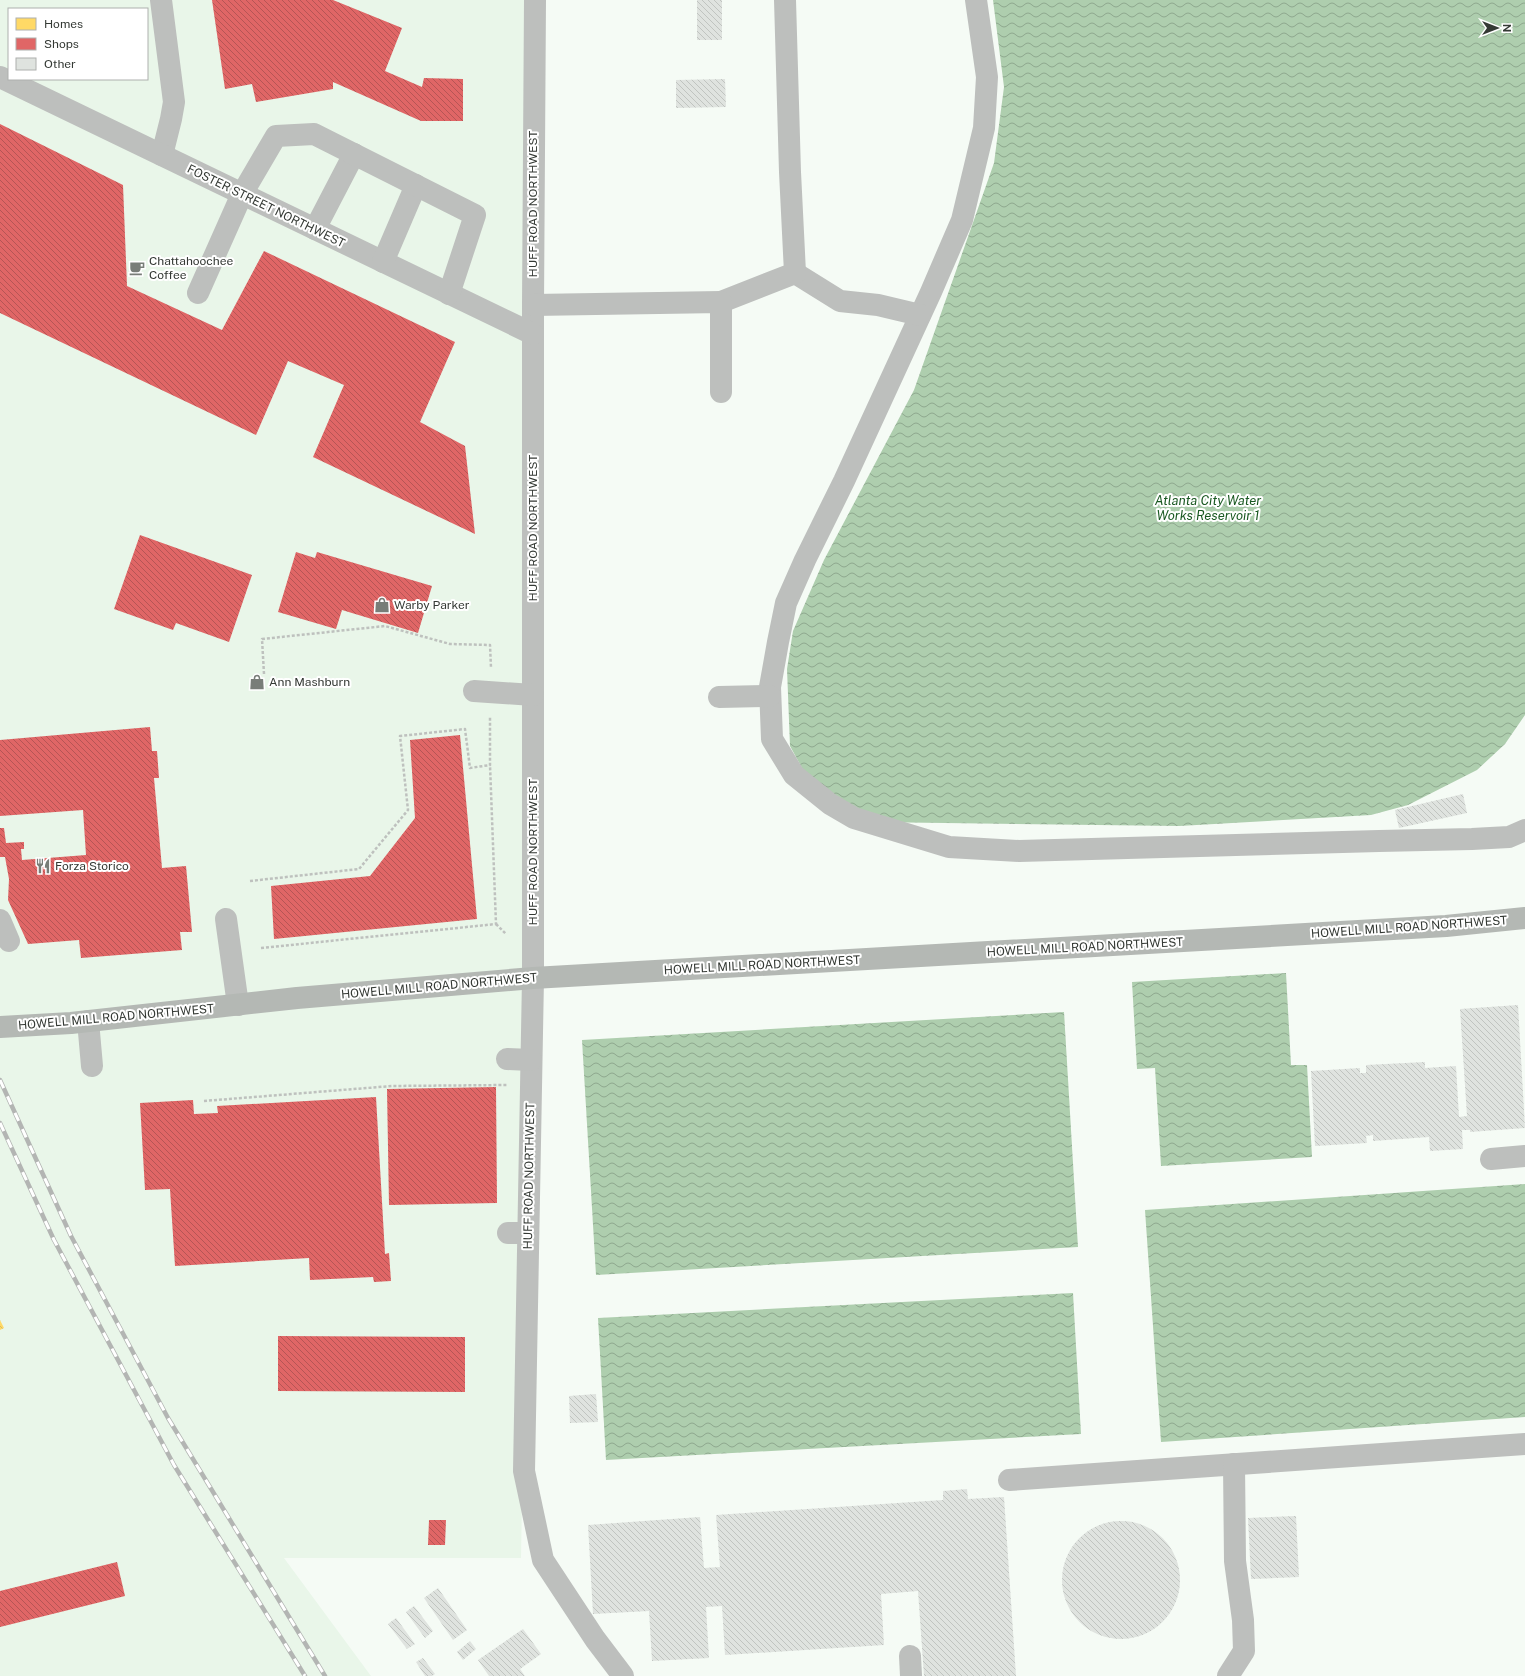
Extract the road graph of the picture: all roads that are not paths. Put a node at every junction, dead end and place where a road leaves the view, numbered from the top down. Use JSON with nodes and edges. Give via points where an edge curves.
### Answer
{"nodes":[{"id":1,"x":161,"y":0,"type":"edge"},
{"id":2,"x":785,"y":0,"type":"edge"},
{"id":3,"x":976,"y":0,"type":"edge"},
{"id":4,"x":529,"y":3,"type":"edge"},
{"id":5,"x":0,"y":77,"type":"edge"},
{"id":6,"x":354,"y":154,"type":"junction"},
{"id":7,"x":162,"y":155,"type":"junction"},
{"id":8,"x":416,"y":185,"type":"junction"},
{"id":9,"x":242,"y":194,"type":"junction"},
{"id":10,"x":315,"y":229,"type":"junction"},
{"id":11,"x":383,"y":262,"type":"junction"},
{"id":12,"x":795,"y":273,"type":"junction"},
{"id":13,"x":198,"y":293,"type":"dead end"},
{"id":14,"x":449,"y":294,"type":"junction"},
{"id":15,"x":721,"y":302,"type":"junction"},
{"id":16,"x":533,"y":305,"type":"junction"},
{"id":17,"x":920,"y":315,"type":"junction"},
{"id":18,"x":533,"y":334,"type":"junction"},
{"id":19,"x":721,"y":392,"type":"dead end"},
{"id":20,"x":533,"y":695,"type":"junction"},
{"id":21,"x":770,"y":696,"type":"junction"},
{"id":22,"x":719,"y":697,"type":"dead end"},
{"id":23,"x":485,"y":699,"type":"road end"},
{"id":24,"x":1525,"y":830,"type":"edge"},
{"id":25,"x":1525,"y":918,"type":"edge"},
{"id":26,"x":226,"y":919,"type":"dead end"},
{"id":27,"x":0,"y":920,"type":"edge"},
{"id":28,"x":9,"y":941,"type":"dead end"},
{"id":29,"x":533,"y":978,"type":"junction"},
{"id":30,"x":238,"y":1005,"type":"junction"},
{"id":31,"x":80,"y":1022,"type":"junction"},
{"id":32,"x":0,"y":1027,"type":"edge"},
{"id":33,"x":507,"y":1059,"type":"dead end"},
{"id":34,"x":531,"y":1060,"type":"junction"},
{"id":35,"x":92,"y":1066,"type":"dead end"},
{"id":36,"x":1525,"y":1156,"type":"edge"},
{"id":37,"x":1491,"y":1159,"type":"dead end"},
{"id":38,"x":1525,"y":1444,"type":"edge"},
{"id":39,"x":1234,"y":1464,"type":"junction"},
{"id":40,"x":1009,"y":1480,"type":"dead end"},
{"id":41,"x":623,"y":1676,"type":"edge"},
{"id":42,"x":1228,"y":1676,"type":"edge"}],
"edges":[{"from":1,"to":7,"type":"street","via":[[174,102]]},
{"from":2,"to":12,"type":"street"},
{"from":3,"to":17,"type":"street","via":[[987,78],[984,128],[962,220]]},
{"from":4,"to":16,"type":"street","name":"HUFF ROAD NORTHWEST"},
{"from":5,"to":7,"type":"street","name":"FOSTER STREET NORTHWEST"},
{"from":6,"to":8,"type":"street"},
{"from":6,"to":9,"type":"street","via":[[314,134],[276,136]]},
{"from":6,"to":10,"type":"street"},
{"from":7,"to":9,"type":"street","name":"FOSTER STREET NORTHWEST"},
{"from":8,"to":11,"type":"street"},
{"from":8,"to":14,"type":"street","via":[[475,214]]},
{"from":9,"to":10,"type":"street","name":"FOSTER STREET NORTHWEST"},
{"from":9,"to":13,"type":"street"},
{"from":10,"to":11,"type":"street","name":"FOSTER STREET NORTHWEST"},
{"from":11,"to":14,"type":"street","name":"FOSTER STREET NORTHWEST"},
{"from":12,"to":15,"type":"street"},
{"from":12,"to":17,"type":"street","via":[[840,301],[878,305]]},
{"from":14,"to":18,"type":"street","name":"FOSTER STREET NORTHWEST"},
{"from":15,"to":16,"type":"street"},
{"from":15,"to":19,"type":"street"},
{"from":16,"to":18,"type":"street","name":"HUFF ROAD NORTHWEST"},
{"from":17,"to":21,"type":"street","via":[[786,603]]},
{"from":18,"to":20,"type":"street","name":"HUFF ROAD NORTHWEST"},
{"from":20,"to":23,"type":"street"},
{"from":20,"to":29,"type":"street","name":"HUFF ROAD NORTHWEST"},
{"from":21,"to":22,"type":"street"},
{"from":21,"to":24,"type":"street","via":[[772,739],[794,775],[830,804],[854,818],[949,847],[1026,850],[1472,840],[1509,837]]},
{"from":25,"to":29,"type":"main road","name":"HOWELL MILL ROAD NORTHWEST","via":[[1446,926]]},
{"from":26,"to":30,"type":"street"},
{"from":27,"to":28,"type":"street"},
{"from":29,"to":30,"type":"main road","name":"HOWELL MILL ROAD NORTHWEST"},
{"from":29,"to":34,"type":"street","name":"HUFF ROAD NORTHWEST"},
{"from":30,"to":31,"type":"main road","name":"HOWELL MILL ROAD NORTHWEST"},
{"from":31,"to":32,"type":"main road","name":"HOWELL MILL ROAD NORTHWEST"},
{"from":31,"to":35,"type":"street"},
{"from":33,"to":34,"type":"street"},
{"from":34,"to":41,"type":"street","name":"HUFF ROAD NORTHWEST","via":[[518,1233],[524,1471],[543,1560],[595,1639]]},
{"from":36,"to":37,"type":"street"},
{"from":38,"to":39,"type":"street"},
{"from":39,"to":40,"type":"street"},
{"from":39,"to":42,"type":"street","via":[[1235,1562],[1243,1620],[1244,1651]]}]}
